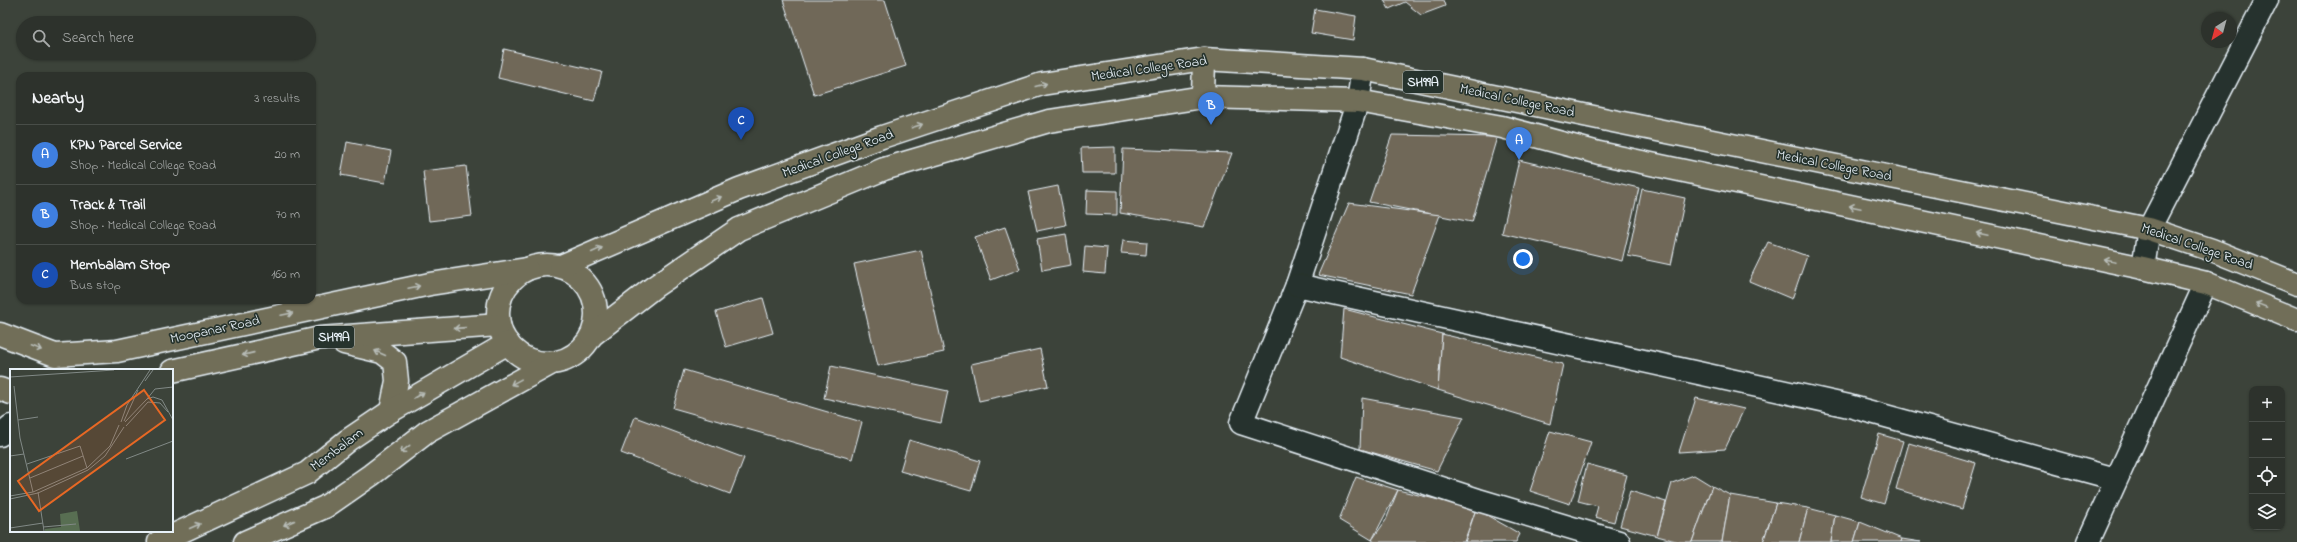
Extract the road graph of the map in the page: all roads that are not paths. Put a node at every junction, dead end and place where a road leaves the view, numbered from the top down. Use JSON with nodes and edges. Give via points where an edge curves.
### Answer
{"nodes":[{"id":1,"x":2267,"y":0,"type":"edge"},
{"id":2,"x":1204,"y":59,"type":"junction"},
{"id":3,"x":1363,"y":69,"type":"junction"},
{"id":4,"x":1203,"y":97,"type":"junction"},
{"id":5,"x":1358,"y":101,"type":"junction"},
{"id":6,"x":2149,"y":229,"type":"junction"},
{"id":7,"x":562,"y":266,"type":"junction"},
{"id":8,"x":2143,"y":268,"type":"junction"},
{"id":9,"x":527,"y":269,"type":"junction"},
{"id":10,"x":2206,"y":283,"type":"junction"},
{"id":11,"x":2297,"y":284,"type":"edge"},
{"id":12,"x":1297,"y":285,"type":"junction"},
{"id":13,"x":2297,"y":320,"type":"edge"},
{"id":14,"x":0,"y":334,"type":"edge"},
{"id":15,"x":503,"y":334,"type":"junction"},
{"id":16,"x":592,"y":335,"type":"junction"},
{"id":17,"x":320,"y":338,"type":"junction"},
{"id":18,"x":550,"y":364,"type":"junction"},
{"id":19,"x":173,"y":371,"type":"edge"},
{"id":20,"x":0,"y":389,"type":"edge"},
{"id":21,"x":10,"y":393,"type":"edge"},
{"id":22,"x":391,"y":411,"type":"junction"},
{"id":23,"x":10,"y":427,"type":"edge"},
{"id":24,"x":0,"y":435,"type":"edge"},
{"id":25,"x":2116,"y":479,"type":"junction"},
{"id":26,"x":159,"y":542,"type":"edge"},
{"id":27,"x":245,"y":542,"type":"edge"},
{"id":28,"x":1620,"y":542,"type":"edge"},
{"id":29,"x":2088,"y":542,"type":"edge"}],
"edges":[{"from":1,"to":6,"type":"street"},
{"from":2,"to":3,"type":"main road","name":"Medical College Road","number":"SH99A"},
{"from":2,"to":4,"type":"main road"},
{"from":7,"to":2,"type":"main road","name":"Medical College Road","number":"SH99A","one_way":true,"via":[[739,189],[882,137],[1042,84]]},
{"from":3,"to":5,"type":"street"},
{"from":3,"to":6,"type":"main road","name":"Medical College Road","number":"SH99A"},
{"from":4,"to":5,"type":"main road","name":"Medical College Road","number":"SH99A"},
{"from":4,"to":16,"type":"main road","name":"Medical College Road","number":"SH99A","via":[[1049,121],[884,169],[739,229],[654,287]]},
{"from":8,"to":5,"type":"main road","name":"Medical College Road","number":"SH99A","one_way":true,"via":[[1606,155],[1502,128]]},
{"from":5,"to":12,"type":"street"},
{"from":6,"to":8,"type":"street"},
{"from":6,"to":11,"type":"main road","name":"Medical College Road","number":"SH99A","via":[[2212,250]]},
{"from":7,"to":9,"type":"main road","number":"SH99A","via":[[550,265]]},
{"from":7,"to":16,"type":"main road","number":"SH99A","via":[[577,274],[596,302],[597,319]]},
{"from":8,"to":10,"type":"main road","name":"Medical College Road","number":"SH99A"},
{"from":14,"to":9,"type":"main road","name":"Moopanar Road","number":"SH99A","one_way":true,"via":[[55,355],[117,351],[430,284]]},
{"from":9,"to":15,"type":"main road","number":"SH99A","via":[[506,286],[501,298],[498,311]]},
{"from":13,"to":10,"type":"main road","name":"Medical College Road","number":"SH99A","one_way":true},
{"from":10,"to":25,"type":"street"},
{"from":12,"to":25,"type":"street","via":[[1849,406]]},
{"from":12,"to":28,"type":"street","via":[[1241,423],[1478,500]]},
{"from":15,"to":17,"type":"main road","number":"SH99A","one_way":true},
{"from":15,"to":18,"type":"main road","number":"SH99A","via":[[520,354],[534,362]]},
{"from":22,"to":15,"type":"main road","name":"Membalam","one_way":true},
{"from":16,"to":18,"type":"main road","number":"SH99A","via":[[575,355]]},
{"from":17,"to":19,"type":"main road","number":"SH99A","one_way":true},
{"from":22,"to":17,"type":"main road","one_way":true,"via":[[398,381],[394,362],[382,352]]},
{"from":18,"to":27,"type":"main road","one_way":true,"via":[[427,432],[325,507]]},
{"from":20,"to":21,"type":"main road"},
{"from":26,"to":22,"type":"main road","name":"Membalam","one_way":true,"via":[[307,473],[348,440]]},
{"from":23,"to":24,"type":"street"},
{"from":25,"to":29,"type":"street"}]}
